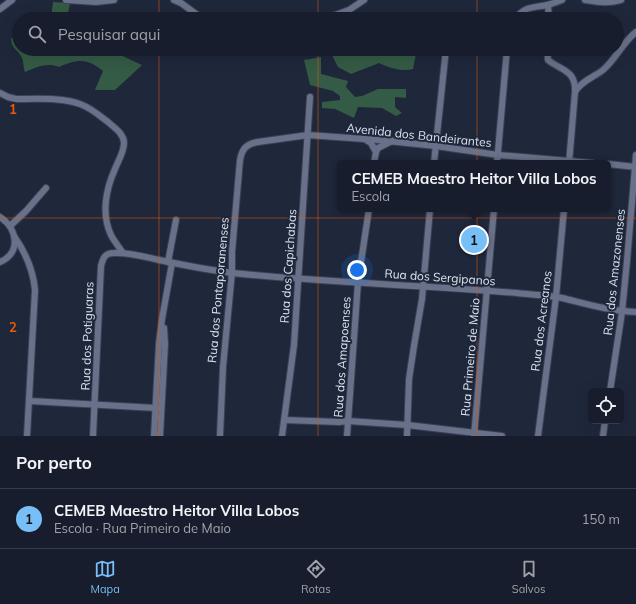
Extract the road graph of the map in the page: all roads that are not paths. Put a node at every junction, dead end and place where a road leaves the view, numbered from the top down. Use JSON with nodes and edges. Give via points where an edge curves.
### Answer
{"nodes":[{"id":1,"x":12,"y":0,"type":"edge"},
{"id":2,"x":66,"y":0,"type":"edge"},
{"id":3,"x":114,"y":0,"type":"edge"},
{"id":4,"x":174,"y":0,"type":"edge"},
{"id":5,"x":364,"y":0,"type":"edge"},
{"id":6,"x":562,"y":0,"type":"edge"},
{"id":7,"x":585,"y":0,"type":"edge"},
{"id":8,"x":621,"y":0,"type":"edge"},
{"id":9,"x":548,"y":5,"type":"junction"},
{"id":10,"x":0,"y":9,"type":"edge"},
{"id":11,"x":193,"y":12,"type":"edge"},
{"id":12,"x":343,"y":12,"type":"edge"},
{"id":13,"x":520,"y":12,"type":"edge"},
{"id":14,"x":548,"y":12,"type":"edge"},
{"id":15,"x":635,"y":33,"type":"edge"},
{"id":16,"x":624,"y":44,"type":"edge"},
{"id":17,"x":445,"y":56,"type":"edge"},
{"id":18,"x":506,"y":56,"type":"edge"},
{"id":19,"x":548,"y":56,"type":"edge"},
{"id":20,"x":614,"y":56,"type":"edge"},
{"id":21,"x":575,"y":92,"type":"junction"},
{"id":22,"x":0,"y":93,"type":"edge"},
{"id":23,"x":310,"y":97,"type":"dead end"},
{"id":24,"x":308,"y":135,"type":"junction"},
{"id":25,"x":364,"y":139,"type":"junction"},
{"id":26,"x":392,"y":141,"type":"junction"},
{"id":27,"x":436,"y":146,"type":"junction"},
{"id":28,"x":244,"y":147,"type":"joint"},
{"id":29,"x":376,"y":152,"type":"junction"},
{"id":30,"x":498,"y":155,"type":"junction"},
{"id":31,"x":636,"y":155,"type":"edge"},
{"id":32,"x":375,"y":160,"type":"edge"},
{"id":33,"x":434,"y":160,"type":"edge"},
{"id":34,"x":497,"y":160,"type":"edge"},
{"id":35,"x":549,"y":160,"type":"edge"},
{"id":36,"x":569,"y":160,"type":"edge"},
{"id":37,"x":611,"y":164,"type":"edge"},
{"id":38,"x":635,"y":167,"type":"edge"},
{"id":39,"x":46,"y":188,"type":"dead end"},
{"id":40,"x":368,"y":212,"type":"edge"},
{"id":41,"x":430,"y":212,"type":"edge"},
{"id":42,"x":494,"y":212,"type":"edge"},
{"id":43,"x":564,"y":212,"type":"edge"},
{"id":44,"x":0,"y":217,"type":"edge"},
{"id":45,"x":176,"y":220,"type":"dead end"},
{"id":46,"x":10,"y":226,"type":"junction"},
{"id":47,"x":14,"y":236,"type":"junction"},
{"id":48,"x":123,"y":253,"type":"junction"},
{"id":49,"x":0,"y":262,"type":"edge"},
{"id":50,"x":170,"y":262,"type":"junction"},
{"id":51,"x":232,"y":272,"type":"junction"},
{"id":52,"x":298,"y":279,"type":"junction"},
{"id":53,"x":358,"y":282,"type":"junction"},
{"id":54,"x":423,"y":286,"type":"junction"},
{"id":55,"x":488,"y":291,"type":"junction"},
{"id":56,"x":556,"y":297,"type":"junction"},
{"id":57,"x":622,"y":312,"type":"junction"},
{"id":58,"x":636,"y":312,"type":"edge"},
{"id":59,"x":162,"y":319,"type":"junction"},
{"id":60,"x":610,"y":388,"type":"edge"},
{"id":61,"x":30,"y":401,"type":"junction"},
{"id":62,"x":96,"y":405,"type":"junction"},
{"id":63,"x":156,"y":408,"type":"junction"},
{"id":64,"x":285,"y":420,"type":"junction"},
{"id":65,"x":348,"y":421,"type":"junction"},
{"id":66,"x":605,"y":424,"type":"edge"},
{"id":67,"x":407,"y":425,"type":"junction"},
{"id":68,"x":474,"y":435,"type":"edge"},
{"id":69,"x":27,"y":436,"type":"edge"},
{"id":70,"x":94,"y":436,"type":"edge"},
{"id":71,"x":154,"y":436,"type":"edge"},
{"id":72,"x":160,"y":436,"type":"edge"},
{"id":73,"x":220,"y":436,"type":"edge"},
{"id":74,"x":282,"y":436,"type":"edge"},
{"id":75,"x":347,"y":436,"type":"edge"},
{"id":76,"x":407,"y":436,"type":"edge"},
{"id":77,"x":502,"y":436,"type":"edge"},
{"id":78,"x":538,"y":436,"type":"edge"},
{"id":79,"x":603,"y":436,"type":"edge"}],
"edges":[{"from":1,"to":10,"type":"street"},
{"from":2,"to":3,"type":"street"},
{"from":4,"to":11,"type":"street"},
{"from":5,"to":12,"type":"street"},
{"from":6,"to":9,"type":"street"},
{"from":7,"to":8,"type":"street","via":[[604,3]]},
{"from":9,"to":13,"type":"street"},
{"from":9,"to":14,"type":"street"},
{"from":15,"to":16,"type":"street"},
{"from":17,"to":27,"type":"street"},
{"from":18,"to":30,"type":"street"},
{"from":19,"to":21,"type":"street","via":[[548,60],[572,75]]},
{"from":20,"to":21,"type":"street","via":[[604,69]]},
{"from":21,"to":36,"type":"street"},
{"from":22,"to":48,"type":"street","via":[[8,97],[79,103],[93,110],[117,129],[124,143],[123,151],[109,184],[106,217],[112,235]]},
{"from":23,"to":24,"type":"street","name":"Rua dos Capichabas"},
{"from":24,"to":25,"type":"street","name":"Avenida dos Bandeirantes"},
{"from":24,"to":28,"type":"street","name":"Avenida dos Bandeirantes","via":[[250,143]]},
{"from":24,"to":52,"type":"street","name":"Rua dos Capichabas"},
{"from":25,"to":26,"type":"street","name":"Avenida dos Bandeirantes"},
{"from":25,"to":29,"type":"street","via":[[371,143]]},
{"from":26,"to":27,"type":"street","name":"Avenida dos Bandeirantes"},
{"from":26,"to":29,"type":"street","via":[[378,148]]},
{"from":27,"to":30,"type":"street","name":"Avenida dos Bandeirantes"},
{"from":27,"to":33,"type":"street"},
{"from":28,"to":51,"type":"street","name":"Rua dos Pontaporanenses","via":[[240,160]]},
{"from":29,"to":32,"type":"street"},
{"from":30,"to":34,"type":"street"},
{"from":30,"to":35,"type":"street","name":"Avenida dos Bandeirantes"},
{"from":31,"to":38,"type":"street","name":"Rua dos Amazonenses"},
{"from":37,"to":38,"type":"street"},
{"from":38,"to":57,"type":"street","name":"Rua dos Amazonenses"},
{"from":39,"to":46,"type":"street"},
{"from":40,"to":53,"type":"street","name":"Rua dos Amapoenses"},
{"from":41,"to":54,"type":"street"},
{"from":42,"to":55,"type":"street","name":"Rua Primeiro de Maio"},
{"from":43,"to":56,"type":"street","name":"Rua dos Acreanos"},
{"from":44,"to":46,"type":"street"},
{"from":45,"to":50,"type":"street"},
{"from":46,"to":47,"type":"street"},
{"from":47,"to":49,"type":"street","via":[[15,245],[12,252]]},
{"from":47,"to":61,"type":"street","via":[[24,249],[34,276]]},
{"from":48,"to":50,"type":"street","name":"Rua dos Sergipanos"},
{"from":48,"to":62,"type":"street","name":"Rua dos Potiguaras","via":[[108,254],[103,258],[101,266]]},
{"from":50,"to":51,"type":"street","name":"Rua dos Sergipanos"},
{"from":50,"to":59,"type":"street"},
{"from":51,"to":52,"type":"street","name":"Rua dos Sergipanos"},
{"from":51,"to":73,"type":"street","name":"Rua dos Pontaporanenses","via":[[223,367]]},
{"from":52,"to":53,"type":"street","name":"Rua dos Sergipanos"},
{"from":52,"to":64,"type":"street","name":"Rua dos Capichabas","via":[[294,345]]},
{"from":53,"to":54,"type":"street","name":"Rua dos Sergipanos"},
{"from":53,"to":65,"type":"street","name":"Rua dos Amapoenses"},
{"from":54,"to":55,"type":"street","name":"Rua dos Sergipanos"},
{"from":54,"to":67,"type":"street","via":[[409,379]]},
{"from":55,"to":56,"type":"street","name":"Rua dos Sergipanos"},
{"from":55,"to":68,"type":"street","name":"Rua Primeiro de Maio"},
{"from":56,"to":57,"type":"street","name":"Rua dos Sergipanos"},
{"from":56,"to":78,"type":"street","name":"Rua dos Acreanos"},
{"from":57,"to":58,"type":"street","name":"Rua dos Sergipanos"},
{"from":57,"to":60,"type":"street","name":"Rua dos Amazonenses"},
{"from":59,"to":63,"type":"street"},
{"from":59,"to":72,"type":"street","via":[[165,344]]},
{"from":61,"to":62,"type":"street"},
{"from":61,"to":69,"type":"street"},
{"from":62,"to":63,"type":"street"},
{"from":62,"to":70,"type":"street","name":"Rua dos Potiguaras"},
{"from":63,"to":71,"type":"street"},
{"from":64,"to":65,"type":"street"},
{"from":64,"to":74,"type":"street","name":"Rua dos Capichabas"},
{"from":65,"to":67,"type":"street"},
{"from":65,"to":75,"type":"street","name":"Rua dos Amapoenses"},
{"from":66,"to":79,"type":"street"},
{"from":67,"to":68,"type":"street"},
{"from":67,"to":76,"type":"street"},
{"from":68,"to":77,"type":"street"}]}
